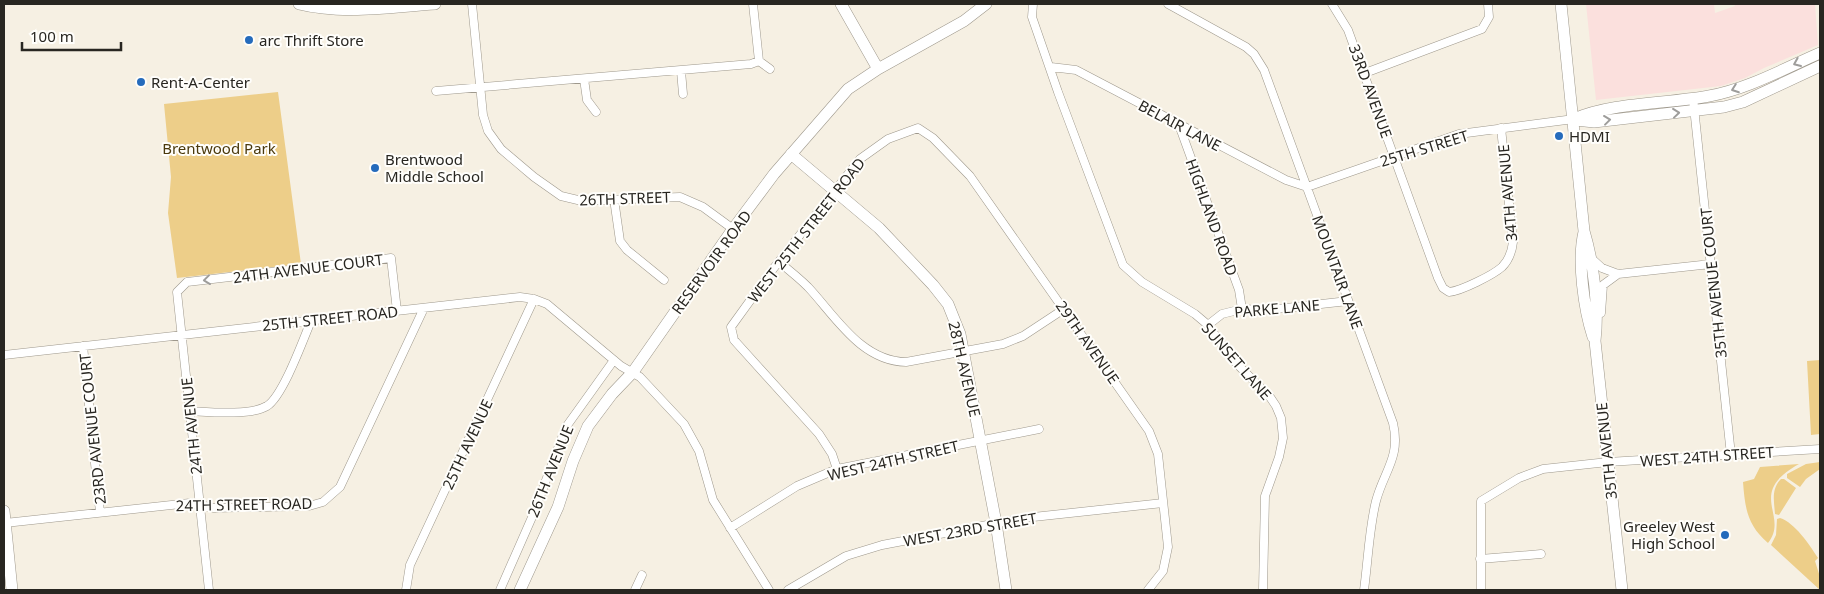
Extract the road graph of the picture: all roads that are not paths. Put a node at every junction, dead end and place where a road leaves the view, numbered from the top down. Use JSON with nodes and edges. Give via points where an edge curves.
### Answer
{"nodes":[{"id":1,"x":299,"y":4,"type":"edge"},
{"id":2,"x":435,"y":4,"type":"edge"},
{"id":3,"x":472,"y":4,"type":"edge"},
{"id":4,"x":753,"y":4,"type":"edge"},
{"id":5,"x":841,"y":4,"type":"edge"},
{"id":6,"x":986,"y":4,"type":"edge"},
{"id":7,"x":1033,"y":4,"type":"edge"},
{"id":8,"x":1168,"y":4,"type":"edge"},
{"id":9,"x":1332,"y":4,"type":"edge"},
{"id":10,"x":1488,"y":4,"type":"edge"},
{"id":11,"x":1561,"y":4,"type":"edge"},
{"id":12,"x":1820,"y":53,"type":"edge"},
{"id":13,"x":759,"y":61,"type":"junction"},
{"id":14,"x":1820,"y":66,"type":"edge"},
{"id":15,"x":1051,"y":67,"type":"junction"},
{"id":16,"x":770,"y":69,"type":"dead end"},
{"id":17,"x":878,"y":69,"type":"junction"},
{"id":18,"x":680,"y":70,"type":"junction"},
{"id":19,"x":1365,"y":73,"type":"junction"},
{"id":20,"x":584,"y":79,"type":"junction"},
{"id":21,"x":480,"y":88,"type":"junction"},
{"id":22,"x":436,"y":91,"type":"dead end"},
{"id":23,"x":683,"y":94,"type":"dead end"},
{"id":24,"x":1693,"y":98,"type":"junction"},
{"id":25,"x":1695,"y":111,"type":"junction"},
{"id":26,"x":596,"y":112,"type":"dead end"},
{"id":27,"x":1574,"y":120,"type":"junction"},
{"id":28,"x":1179,"y":125,"type":"junction"},
{"id":29,"x":918,"y":128,"type":"joint"},
{"id":30,"x":1501,"y":128,"type":"junction"},
{"id":31,"x":791,"y":154,"type":"junction"},
{"id":32,"x":1394,"y":156,"type":"junction"},
{"id":33,"x":1307,"y":187,"type":"junction"},
{"id":34,"x":835,"y":191,"type":"junction"},
{"id":35,"x":614,"y":199,"type":"junction"},
{"id":36,"x":733,"y":229,"type":"junction"},
{"id":37,"x":1584,"y":231,"type":"junction"},
{"id":38,"x":1590,"y":256,"type":"junction"},
{"id":39,"x":779,"y":262,"type":"junction"},
{"id":40,"x":1711,"y":264,"type":"junction"},
{"id":41,"x":1618,"y":274,"type":"junction"},
{"id":42,"x":664,"y":280,"type":"dead end"},
{"id":43,"x":177,"y":292,"type":"joint"},
{"id":44,"x":1449,"y":292,"type":"joint"},
{"id":45,"x":534,"y":299,"type":"junction"},
{"id":46,"x":1348,"y":301,"type":"junction"},
{"id":47,"x":424,"y":308,"type":"junction"},
{"id":48,"x":1064,"y":309,"type":"junction"},
{"id":49,"x":1242,"y":309,"type":"junction"},
{"id":50,"x":397,"y":311,"type":"junction"},
{"id":51,"x":1597,"y":319,"type":"junction"},
{"id":52,"x":311,"y":321,"type":"junction"},
{"id":53,"x":1208,"y":325,"type":"junction"},
{"id":54,"x":181,"y":334,"type":"junction"},
{"id":55,"x":1595,"y":341,"type":"junction"},
{"id":56,"x":83,"y":346,"type":"junction"},
{"id":57,"x":964,"y":352,"type":"junction"},
{"id":58,"x":4,"y":355,"type":"edge"},
{"id":59,"x":614,"y":360,"type":"junction"},
{"id":60,"x":633,"y":372,"type":"junction"},
{"id":61,"x":190,"y":411,"type":"junction"},
{"id":62,"x":1039,"y":429,"type":"dead end"},
{"id":63,"x":980,"y":440,"type":"junction"},
{"id":64,"x":1820,"y":449,"type":"edge"},
{"id":65,"x":1731,"y":455,"type":"junction"},
{"id":66,"x":1608,"y":462,"type":"junction"},
{"id":67,"x":837,"y":469,"type":"junction"},
{"id":68,"x":1163,"y":503,"type":"junction"},
{"id":69,"x":200,"y":505,"type":"junction"},
{"id":70,"x":4,"y":511,"type":"edge"},
{"id":71,"x":100,"y":512,"type":"junction"},
{"id":72,"x":5,"y":523,"type":"junction"},
{"id":73,"x":996,"y":523,"type":"junction"},
{"id":74,"x":730,"y":528,"type":"junction"},
{"id":75,"x":1541,"y":554,"type":"dead end"},
{"id":76,"x":1480,"y":559,"type":"junction"},
{"id":77,"x":642,"y":575,"type":"dead end"},
{"id":78,"x":12,"y":590,"type":"edge"},
{"id":79,"x":209,"y":590,"type":"edge"},
{"id":80,"x":406,"y":590,"type":"edge"},
{"id":81,"x":500,"y":590,"type":"edge"},
{"id":82,"x":520,"y":590,"type":"edge"},
{"id":83,"x":635,"y":590,"type":"edge"},
{"id":84,"x":770,"y":590,"type":"edge"},
{"id":85,"x":788,"y":590,"type":"edge"},
{"id":86,"x":1006,"y":590,"type":"edge"},
{"id":87,"x":1148,"y":590,"type":"edge"},
{"id":88,"x":1262,"y":590,"type":"edge"},
{"id":89,"x":1364,"y":590,"type":"edge"},
{"id":90,"x":1481,"y":590,"type":"edge"},
{"id":91,"x":1622,"y":590,"type":"edge"}],
"edges":[{"from":1,"to":2,"type":"street","via":[[332,10]]},
{"from":3,"to":21,"type":"street"},
{"from":4,"to":13,"type":"street"},
{"from":5,"to":17,"type":"street"},
{"from":6,"to":17,"type":"street","name":"RESERVOIR ROAD","via":[[964,21]]},
{"from":7,"to":15,"type":"street","name":"SUNSET LANE","via":[[1032,16]]},
{"from":8,"to":33,"type":"street","name":"MOUNTAIR LANE","via":[[1254,54],[1264,70]]},
{"from":9,"to":19,"type":"street","name":"33RD AVENUE","via":[[1348,30]]},
{"from":10,"to":19,"type":"street","via":[[1486,26]]},
{"from":11,"to":27,"type":"street","name":"35TH AVENUE"},
{"from":12,"to":24,"type":"street","name":"25TH STREET","one_way":true,"via":[[1732,91]]},
{"from":13,"to":16,"type":"street"},
{"from":13,"to":18,"type":"street"},
{"from":14,"to":25,"type":"street","name":"25TH STREET","via":[[1743,102]]},
{"from":15,"to":28,"type":"street","name":"BELAIR LANE","via":[[1076,70]]},
{"from":15,"to":53,"type":"street","name":"SUNSET LANE","via":[[1123,265],[1142,282]]},
{"from":17,"to":31,"type":"street","name":"RESERVOIR ROAD","via":[[848,89]]},
{"from":18,"to":20,"type":"street"},
{"from":18,"to":23,"type":"street"},
{"from":19,"to":32,"type":"street","name":"33RD AVENUE"},
{"from":20,"to":21,"type":"street"},
{"from":20,"to":26,"type":"street","via":[[586,100]]},
{"from":21,"to":22,"type":"street"},
{"from":21,"to":35,"type":"street","name":"26TH STREET","via":[[483,115],[494,141],[534,177],[572,199]]},
{"from":24,"to":25,"type":"street","name":"35TH AVENUE COURT"},
{"from":24,"to":27,"type":"street","name":"25TH STREET","via":[[1594,111]]},
{"from":27,"to":25,"type":"street","name":"25TH STREET","one_way":true,"via":[[1594,122]]},
{"from":25,"to":40,"type":"street","name":"35TH AVENUE COURT"},
{"from":27,"to":30,"type":"street","name":"25TH STREET"},
{"from":27,"to":37,"type":"street","name":"35TH AVENUE"},
{"from":28,"to":33,"type":"street","name":"BELAIR LANE","via":[[1286,180]]},
{"from":28,"to":49,"type":"street","name":"HIGHLAND ROAD","via":[[1239,290]]},
{"from":29,"to":34,"type":"street","name":"WEST 25TH STREET ROAD","via":[[870,150]]},
{"from":29,"to":48,"type":"street","name":"29TH AVENUE","via":[[933,138],[970,176]]},
{"from":30,"to":32,"type":"street","name":"25TH STREET","via":[[1458,134]]},
{"from":30,"to":44,"type":"street","name":"34TH AVENUE","via":[[1513,242],[1509,257],[1496,270]]},
{"from":31,"to":34,"type":"street","name":"28TH AVENUE"},
{"from":31,"to":36,"type":"street","name":"RESERVOIR ROAD"},
{"from":32,"to":33,"type":"street","name":"25TH STREET"},
{"from":32,"to":44,"type":"street","name":"33RD AVENUE","via":[[1442,288]]},
{"from":33,"to":46,"type":"street","name":"MOUNTAIR LANE"},
{"from":34,"to":39,"type":"street","name":"WEST 25TH STREET ROAD"},
{"from":34,"to":57,"type":"street","name":"28TH AVENUE","via":[[879,228],[940,293],[954,317]]},
{"from":35,"to":36,"type":"street","name":"26TH STREET","via":[[680,197],[703,207]]},
{"from":35,"to":42,"type":"street","via":[[620,240],[627,250]]},
{"from":36,"to":60,"type":"street","name":"RESERVOIR ROAD"},
{"from":37,"to":38,"type":"street","name":"35TH AVENUE"},
{"from":37,"to":55,"type":"street","name":"35TH AVENUE","via":[[1580,249],[1588,321]]},
{"from":38,"to":41,"type":"street","via":[[1602,268]]},
{"from":38,"to":51,"type":"street","name":"35TH AVENUE"},
{"from":39,"to":57,"type":"street","via":[[807,286],[856,339],[879,356],[906,362]]},
{"from":39,"to":67,"type":"street","name":"WEST 25TH STREET ROAD","via":[[730,330],[734,340],[819,434]]},
{"from":40,"to":41,"type":"street"},
{"from":40,"to":65,"type":"street","name":"35TH AVENUE COURT"},
{"from":41,"to":51,"type":"street","via":[[1603,285],[1601,313]]},
{"from":50,"to":43,"type":"street","name":"24TH AVENUE COURT","one_way":true,"via":[[391,258],[187,282]]},
{"from":43,"to":54,"type":"street","name":"24TH AVENUE"},
{"from":45,"to":47,"type":"street","name":"25TH STREET ROAD","via":[[520,297]]},
{"from":45,"to":59,"type":"street","name":"25TH STREET ROAD","via":[[547,304]]},
{"from":45,"to":80,"type":"street","name":"25TH AVENUE","via":[[410,565]]},
{"from":46,"to":49,"type":"street","name":"PARKE LANE","via":[[1267,310]]},
{"from":46,"to":89,"type":"street","name":"MOUNTAIR LANE","via":[[1393,423],[1396,445],[1376,501]]},
{"from":47,"to":50,"type":"street","name":"25TH STREET ROAD"},
{"from":47,"to":69,"type":"street","name":"24TH STREET ROAD","via":[[351,467],[332,496],[309,506],[214,508]]},
{"from":48,"to":57,"type":"street","via":[[1019,338]]},
{"from":48,"to":68,"type":"street","name":"29TH AVENUE","via":[[1149,431],[1158,454]]},
{"from":49,"to":53,"type":"street","name":"PARKE LANE","via":[[1222,314]]},
{"from":50,"to":52,"type":"street","name":"25TH STREET ROAD"},
{"from":51,"to":55,"type":"street","name":"35TH AVENUE"},
{"from":52,"to":54,"type":"street","name":"25TH STREET ROAD"},
{"from":52,"to":61,"type":"street","via":[[281,388],[266,406],[247,411]]},
{"from":53,"to":88,"type":"street","name":"SUNSET LANE","via":[[1232,359],[1270,397],[1282,424],[1283,443],[1265,496]]},
{"from":54,"to":56,"type":"street","name":"25TH STREET ROAD"},
{"from":54,"to":61,"type":"street","name":"24TH AVENUE"},
{"from":55,"to":66,"type":"street","name":"35TH AVENUE"},
{"from":56,"to":58,"type":"street","name":"25TH STREET ROAD"},
{"from":56,"to":71,"type":"street","name":"23RD AVENUE COURT"},
{"from":57,"to":63,"type":"street","name":"28TH AVENUE"},
{"from":59,"to":60,"type":"street","name":"25TH STREET ROAD"},
{"from":59,"to":81,"type":"street","name":"26TH AVENUE","via":[[566,426],[533,515]]},
{"from":60,"to":74,"type":"street","name":"25TH STREET ROAD","via":[[691,434],[713,500]]},
{"from":60,"to":82,"type":"street","name":"RESERVOIR ROAD","via":[[595,416],[583,436],[558,507]]},
{"from":61,"to":69,"type":"street","name":"24TH AVENUE"},
{"from":62,"to":63,"type":"street","name":"WEST 24TH STREET"},
{"from":63,"to":67,"type":"street","name":"WEST 24TH STREET"},
{"from":63,"to":73,"type":"street","name":"28TH AVENUE"},
{"from":64,"to":65,"type":"street","name":"WEST 24TH STREET"},
{"from":65,"to":66,"type":"street","name":"WEST 24TH STREET"},
{"from":66,"to":76,"type":"street","name":"WEST 24TH STREET","via":[[1543,469],[1519,478],[1481,500]]},
{"from":66,"to":91,"type":"street","name":"35TH AVENUE"},
{"from":67,"to":74,"type":"street","name":"WEST 24TH STREET","via":[[797,486]]},
{"from":68,"to":73,"type":"street","name":"WEST 23RD STREET"},
{"from":68,"to":87,"type":"street","name":"29TH AVENUE","via":[[1168,556],[1163,571]]},
{"from":69,"to":71,"type":"street","name":"24TH STREET ROAD","via":[[190,503]]},
{"from":69,"to":79,"type":"street","name":"24TH AVENUE"},
{"from":70,"to":72,"type":"street"},
{"from":71,"to":72,"type":"street","name":"24TH STREET ROAD"},
{"from":72,"to":78,"type":"street"},
{"from":73,"to":85,"type":"street","name":"WEST 23RD STREET","via":[[863,550],[830,564]]},
{"from":73,"to":86,"type":"street","name":"28TH AVENUE"},
{"from":74,"to":84,"type":"street","name":"25TH STREET ROAD"},
{"from":75,"to":76,"type":"street"},
{"from":76,"to":90,"type":"street"},
{"from":77,"to":83,"type":"street"}]}
